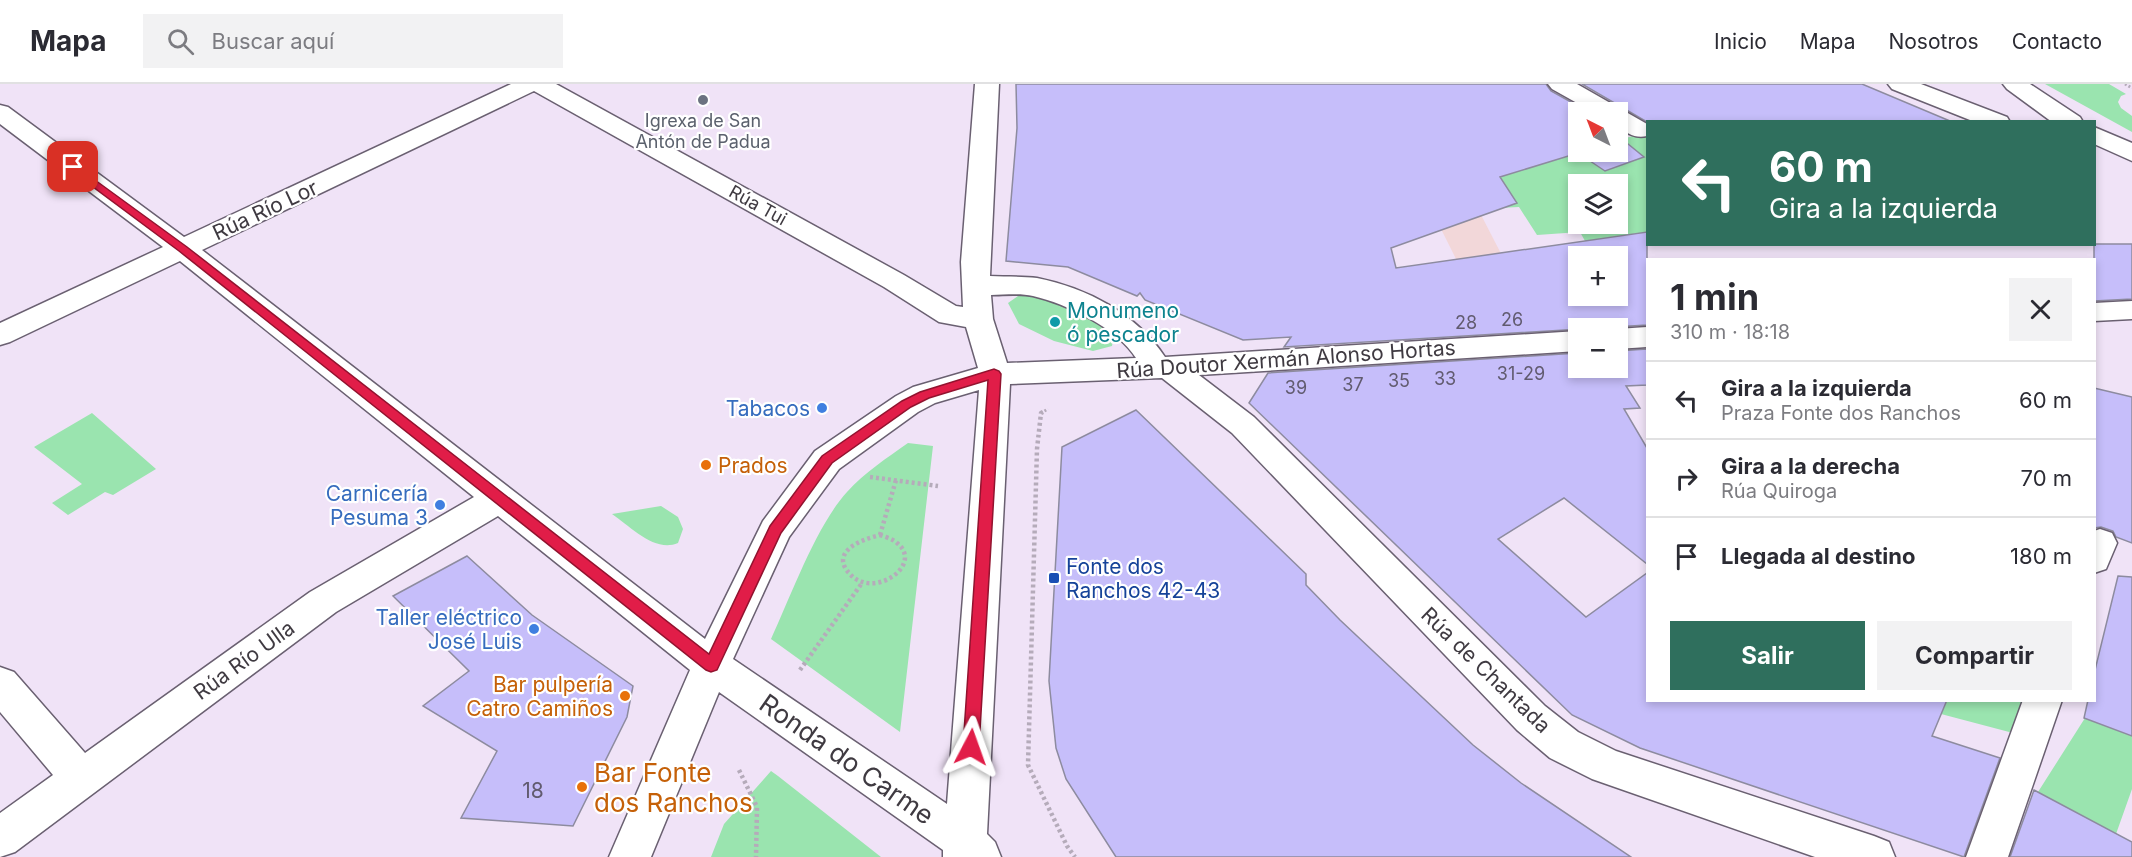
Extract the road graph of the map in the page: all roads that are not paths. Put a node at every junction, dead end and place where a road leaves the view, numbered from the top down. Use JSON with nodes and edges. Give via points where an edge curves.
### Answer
{"nodes":[{"id":1,"x":531,"y":84,"type":"edge"},
{"id":2,"x":539,"y":84,"type":"edge"},
{"id":3,"x":987,"y":84,"type":"edge"},
{"id":4,"x":1560,"y":84,"type":"edge"},
{"id":5,"x":2015,"y":84,"type":"edge"},
{"id":6,"x":1912,"y":86,"type":"edge"},
{"id":7,"x":1592,"y":102,"type":"edge"},
{"id":8,"x":0,"y":112,"type":"edge"},
{"id":9,"x":1993,"y":120,"type":"edge"},
{"id":10,"x":2068,"y":120,"type":"edge"},
{"id":11,"x":1628,"y":123,"type":"edge"},
{"id":12,"x":1640,"y":130,"type":"dead end"},
{"id":13,"x":2096,"y":135,"type":"edge"},
{"id":14,"x":2096,"y":152,"type":"edge"},
{"id":15,"x":2130,"y":153,"type":"edge"},
{"id":16,"x":183,"y":249,"type":"junction"},
{"id":17,"x":975,"y":285,"type":"junction"},
{"id":18,"x":2132,"y":310,"type":"edge"},
{"id":19,"x":2096,"y":312,"type":"edge"},
{"id":20,"x":978,"y":319,"type":"junction"},
{"id":21,"x":0,"y":335,"type":"edge"},
{"id":22,"x":1646,"y":337,"type":"edge"},
{"id":23,"x":1628,"y":338,"type":"edge"},
{"id":24,"x":1568,"y":342,"type":"edge"},
{"id":25,"x":1163,"y":368,"type":"junction"},
{"id":26,"x":994,"y":374,"type":"junction"},
{"id":27,"x":500,"y":498,"type":"junction"},
{"id":28,"x":711,"y":665,"type":"junction"},
{"id":29,"x":0,"y":684,"type":"edge"},
{"id":30,"x":2042,"y":702,"type":"edge"},
{"id":31,"x":82,"y":779,"type":"junction"},
{"id":32,"x":0,"y":838,"type":"edge"},
{"id":33,"x":970,"y":852,"type":"edge"},
{"id":34,"x":630,"y":857,"type":"edge"},
{"id":35,"x":1874,"y":857,"type":"edge"},
{"id":36,"x":1987,"y":857,"type":"edge"}],
"edges":[{"from":1,"to":16,"type":"street","name":"Rúa Río Lor"},
{"from":2,"to":20,"type":"street","name":"Rúa Tui","via":[[949,315]]},
{"from":3,"to":17,"type":"street"},
{"from":4,"to":7,"type":"street"},
{"from":5,"to":10,"type":"street"},
{"from":6,"to":9,"type":"street"},
{"from":8,"to":16,"type":"street","name":"Ronda do Carme"},
{"from":11,"to":12,"type":"street"},
{"from":13,"to":15,"type":"street"},
{"from":14,"to":15,"type":"street"},
{"from":16,"to":21,"type":"street","name":"Rúa Río Lor"},
{"from":16,"to":27,"type":"street","name":"Ronda do Carme"},
{"from":17,"to":20,"type":"street"},
{"from":17,"to":25,"type":"street","name":"Rúa de Chantada","via":[[1035,287],[1090,306],[1116,322]]},
{"from":18,"to":19,"type":"street"},
{"from":20,"to":26,"type":"street"},
{"from":22,"to":23,"type":"street"},
{"from":24,"to":25,"type":"street","name":"Rúa Doutor Xermán Alonso Hortas"},
{"from":25,"to":26,"type":"street","name":"Rúa Doutor Xermán Alonso Hortas"},
{"from":25,"to":35,"type":"street","name":"Rúa de Chantada","via":[[1243,426],[1531,718],[1564,745],[1606,766]]},
{"from":26,"to":28,"type":"street","name":"Rúa Doutor Xermán Alonso Hortas","via":[[924,395],[827,460],[775,530]]},
{"from":26,"to":33,"type":"street"},
{"from":27,"to":28,"type":"street","name":"Ronda do Carme"},
{"from":27,"to":31,"type":"street","name":"Rúa Río Ulla","via":[[323,602]]},
{"from":28,"to":33,"type":"street","name":"Ronda do Carme"},
{"from":28,"to":34,"type":"street","name":"Rúa Doutor Xermán Alonso Hortas"},
{"from":29,"to":31,"type":"street"},
{"from":30,"to":36,"type":"street"},
{"from":31,"to":32,"type":"street","name":"Rúa Río Ulla"}]}
